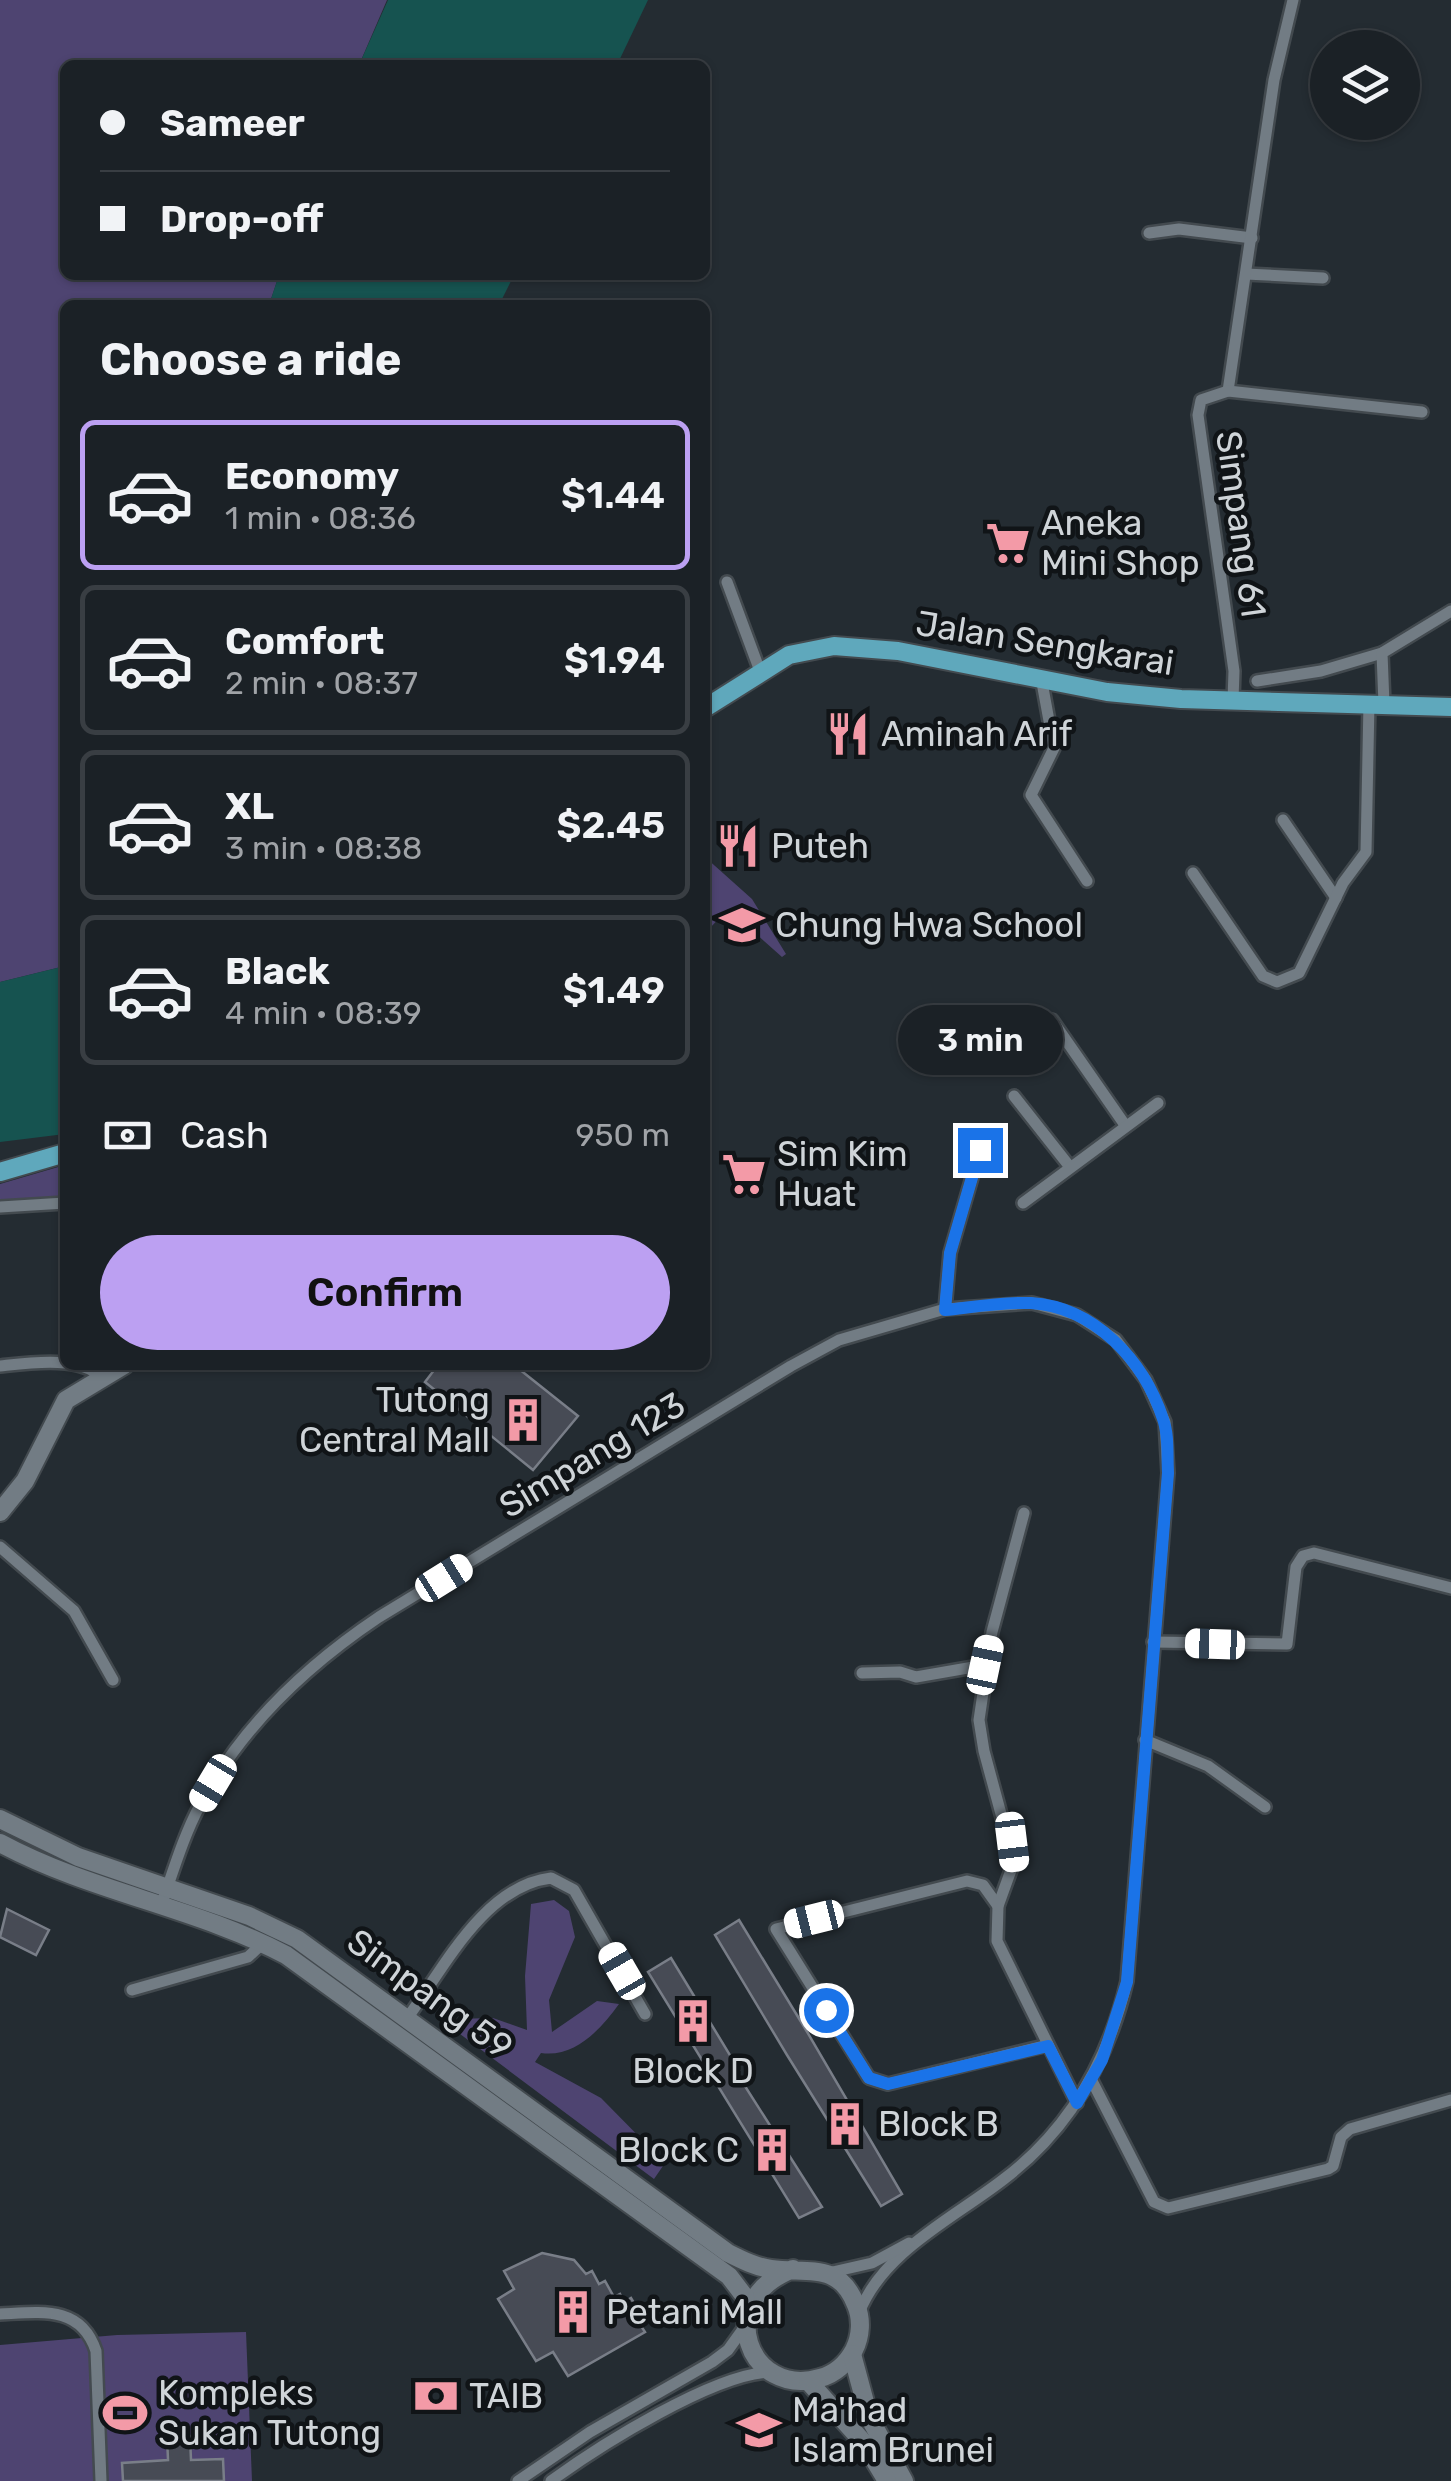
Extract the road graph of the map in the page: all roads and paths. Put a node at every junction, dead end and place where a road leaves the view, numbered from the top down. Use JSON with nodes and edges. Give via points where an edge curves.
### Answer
{"nodes":[{"id":1,"x":1294,"y":0,"type":"edge"},
{"id":2,"x":1149,"y":232,"type":"dead end"},
{"id":3,"x":1252,"y":238,"type":"junction"},
{"id":4,"x":1246,"y":274,"type":"junction"},
{"id":5,"x":1323,"y":278,"type":"dead end"},
{"id":6,"x":1228,"y":391,"type":"junction"},
{"id":7,"x":1422,"y":412,"type":"dead end"},
{"id":8,"x":727,"y":582,"type":"dead end"},
{"id":9,"x":1451,"y":611,"type":"edge"},
{"id":10,"x":1382,"y":653,"type":"junction"},
{"id":11,"x":760,"y":672,"type":"junction"},
{"id":12,"x":1041,"y":677,"type":"junction"},
{"id":13,"x":1258,"y":681,"type":"dead end"},
{"id":14,"x":1234,"y":700,"type":"junction"},
{"id":15,"x":1377,"y":703,"type":"junction"},
{"id":16,"x":710,"y":705,"type":"edge"},
{"id":17,"x":1451,"y":706,"type":"edge"},
{"id":18,"x":1283,"y":820,"type":"dead end"},
{"id":19,"x":1194,"y":874,"type":"dead end"},
{"id":20,"x":1086,"y":881,"type":"dead end"},
{"id":21,"x":1336,"y":898,"type":"junction"},
{"id":22,"x":1052,"y":1020,"type":"dead end"},
{"id":23,"x":1014,"y":1096,"type":"dead end"},
{"id":24,"x":1158,"y":1103,"type":"dead end"},
{"id":25,"x":1125,"y":1125,"type":"junction"},
{"id":26,"x":980,"y":1150,"type":"dead end"},
{"id":27,"x":60,"y":1154,"type":"edge"},
{"id":28,"x":1070,"y":1168,"type":"junction"},
{"id":29,"x":0,"y":1172,"type":"edge"},
{"id":30,"x":60,"y":1203,"type":"edge"},
{"id":31,"x":1023,"y":1204,"type":"dead end"},
{"id":32,"x":0,"y":1207,"type":"edge"},
{"id":33,"x":945,"y":1310,"type":"junction"},
{"id":34,"x":60,"y":1365,"type":"edge"},
{"id":35,"x":0,"y":1366,"type":"edge"},
{"id":36,"x":90,"y":1370,"type":"edge"},
{"id":37,"x":116,"y":1370,"type":"edge"},
{"id":38,"x":102,"y":1378,"type":"junction"},
{"id":39,"x":0,"y":1512,"type":"edge"},
{"id":40,"x":1024,"y":1513,"type":"dead end"},
{"id":41,"x":0,"y":1547,"type":"edge"},
{"id":42,"x":1450,"y":1583,"type":"edge"},
{"id":43,"x":1153,"y":1642,"type":"junction"},
{"id":44,"x":985,"y":1665,"type":"junction"},
{"id":45,"x":862,"y":1673,"type":"dead end"},
{"id":46,"x":113,"y":1680,"type":"dead end"},
{"id":47,"x":1145,"y":1740,"type":"junction"},
{"id":48,"x":1265,"y":1808,"type":"dead end"},
{"id":49,"x":0,"y":1818,"type":"edge"},
{"id":50,"x":0,"y":1843,"type":"edge"},
{"id":51,"x":164,"y":1897,"type":"junction"},
{"id":52,"x":998,"y":1906,"type":"junction"},
{"id":53,"x":263,"y":1943,"type":"junction"},
{"id":54,"x":132,"y":1990,"type":"dead end"},
{"id":55,"x":645,"y":2014,"type":"dead end"},
{"id":56,"x":408,"y":2017,"type":"junction"},
{"id":57,"x":1048,"y":2046,"type":"junction"},
{"id":58,"x":1091,"y":2080,"type":"junction"},
{"id":59,"x":1451,"y":2100,"type":"edge"},
{"id":60,"x":1077,"y":2103,"type":"junction"},
{"id":61,"x":938,"y":2226,"type":"junction"},
{"id":62,"x":794,"y":2269,"type":"junction"},
{"id":63,"x":827,"y":2273,"type":"junction"},
{"id":64,"x":859,"y":2313,"type":"junction"},
{"id":65,"x":0,"y":2314,"type":"edge"},
{"id":66,"x":747,"y":2317,"type":"junction"},
{"id":67,"x":852,"y":2354,"type":"junction"},
{"id":68,"x":772,"y":2372,"type":"junction"},
{"id":69,"x":808,"y":2381,"type":"junction"},
{"id":70,"x":101,"y":2481,"type":"edge"},
{"id":71,"x":518,"y":2481,"type":"edge"},
{"id":72,"x":551,"y":2481,"type":"edge"},
{"id":73,"x":887,"y":2481,"type":"edge"},
{"id":74,"x":904,"y":2481,"type":"edge"}],
"edges":[{"from":1,"to":3,"type":"street","via":[[1274,80]]},
{"from":2,"to":3,"type":"street"},
{"from":3,"to":4,"type":"street"},
{"from":4,"to":5,"type":"street"},
{"from":4,"to":6,"type":"street"},
{"from":6,"to":7,"type":"street","name":"Simpang 61"},
{"from":6,"to":14,"type":"street","name":"Simpang 61","via":[[1201,400],[1198,415]]},
{"from":8,"to":11,"type":"street"},
{"from":9,"to":10,"type":"street"},
{"from":10,"to":13,"type":"street"},
{"from":10,"to":15,"type":"street"},
{"from":11,"to":12,"type":"main road","name":"Jalan Sengkarai","via":[[811,648],[861,646]]},
{"from":11,"to":16,"type":"main road","name":"Jalan Sengkarai"},
{"from":12,"to":14,"type":"main road","name":"Jalan Sengkarai","via":[[1107,692]]},
{"from":12,"to":20,"type":"street","via":[[1054,748],[1031,795]]},
{"from":14,"to":15,"type":"main road","name":"Jalan Sengkarai"},
{"from":15,"to":17,"type":"main road","name":"Jalan Sengkarai"},
{"from":15,"to":21,"type":"street","via":[[1366,852]]},
{"from":18,"to":21,"type":"street"},
{"from":19,"to":21,"type":"street","via":[[1264,976],[1278,982],[1306,964]]},
{"from":22,"to":25,"type":"street"},
{"from":23,"to":28,"type":"street"},
{"from":24,"to":25,"type":"street"},
{"from":25,"to":28,"type":"street"},
{"from":26,"to":33,"type":"street","via":[[950,1253]]},
{"from":27,"to":29,"type":"main road"},
{"from":28,"to":31,"type":"street"},
{"from":30,"to":32,"type":"street"},
{"from":33,"to":43,"type":"street","name":"Simpang 123","via":[[1032,1303],[1077,1315],[1116,1340],[1146,1380],[1165,1422],[1168,1473]]},
{"from":33,"to":51,"type":"street","name":"Simpang 123","via":[[839,1340],[791,1366],[345,1640],[284,1692],[233,1752],[199,1806]]},
{"from":34,"to":35,"type":"street"},
{"from":36,"to":38,"type":"street"},
{"from":37,"to":38,"type":"street"},
{"from":38,"to":39,"type":"street","via":[[59,1409],[25,1480]]},
{"from":40,"to":44,"type":"street"},
{"from":41,"to":46,"type":"street","via":[[74,1611]]},
{"from":42,"to":43,"type":"street","via":[[1314,1553],[1296,1566],[1287,1644]]},
{"from":43,"to":47,"type":"street","name":"Simpang 123"},
{"from":44,"to":45,"type":"street","via":[[916,1677]]},
{"from":44,"to":52,"type":"street","via":[[984,1751],[1014,1862]]},
{"from":47,"to":48,"type":"street","via":[[1208,1766]]},
{"from":47,"to":58,"type":"street","name":"Simpang 123","via":[[1127,1982]]},
{"from":49,"to":51,"type":"street","name":"Simpang 59"},
{"from":50,"to":51,"type":"street","name":"Simpang 59","via":[[69,1875]]},
{"from":51,"to":53,"type":"street","name":"Simpang 59"},
{"from":51,"to":56,"type":"street","name":"Simpang 59","via":[[249,1916],[297,1939]]},
{"from":52,"to":57,"type":"street","via":[[996,1941]]},
{"from":52,"to":57,"type":"street","via":[[983,1885],[968,1881],[776,1929],[878,2083]]},
{"from":53,"to":54,"type":"street","via":[[248,1957]]},
{"from":53,"to":66,"type":"street","name":"Simpang 59","via":[[324,1980],[729,2276],[745,2297]]},
{"from":55,"to":56,"type":"street","via":[[574,1890],[551,1878],[492,1906]]},
{"from":56,"to":62,"type":"street","name":"Simpang 59","via":[[728,2252],[756,2265]]},
{"from":57,"to":60,"type":"street"},
{"from":58,"to":59,"type":"street","via":[[1154,2202],[1168,2208],[1328,2168],[1350,2129]]},
{"from":58,"to":60,"type":"street","name":"Simpang 123"},
{"from":60,"to":61,"type":"street","name":"Simpang 123","via":[[1006,2178]]},
{"from":61,"to":63,"type":"street","name":"Simpang 123","via":[[872,2263]]},
{"from":61,"to":64,"type":"street","name":"Simpang 123","via":[[879,2278]]},
{"from":62,"to":63,"type":"street"},
{"from":62,"to":66,"type":"street","via":[[766,2283]]},
{"from":63,"to":64,"type":"street","via":[[848,2289]]},
{"from":64,"to":67,"type":"street"},
{"from":65,"to":70,"type":"street","via":[[64,2314],[91,2335]]},
{"from":66,"to":68,"type":"street","via":[[753,2352]]},
{"from":66,"to":71,"type":"street","via":[[728,2350],[712,2362]]},
{"from":67,"to":69,"type":"street","via":[[841,2368]]},
{"from":67,"to":74,"type":"street","via":[[876,2435]]},
{"from":68,"to":69,"type":"street"},
{"from":68,"to":72,"type":"street","via":[[741,2375],[704,2390]]},
{"from":69,"to":73,"type":"street","via":[[864,2443]]}]}
